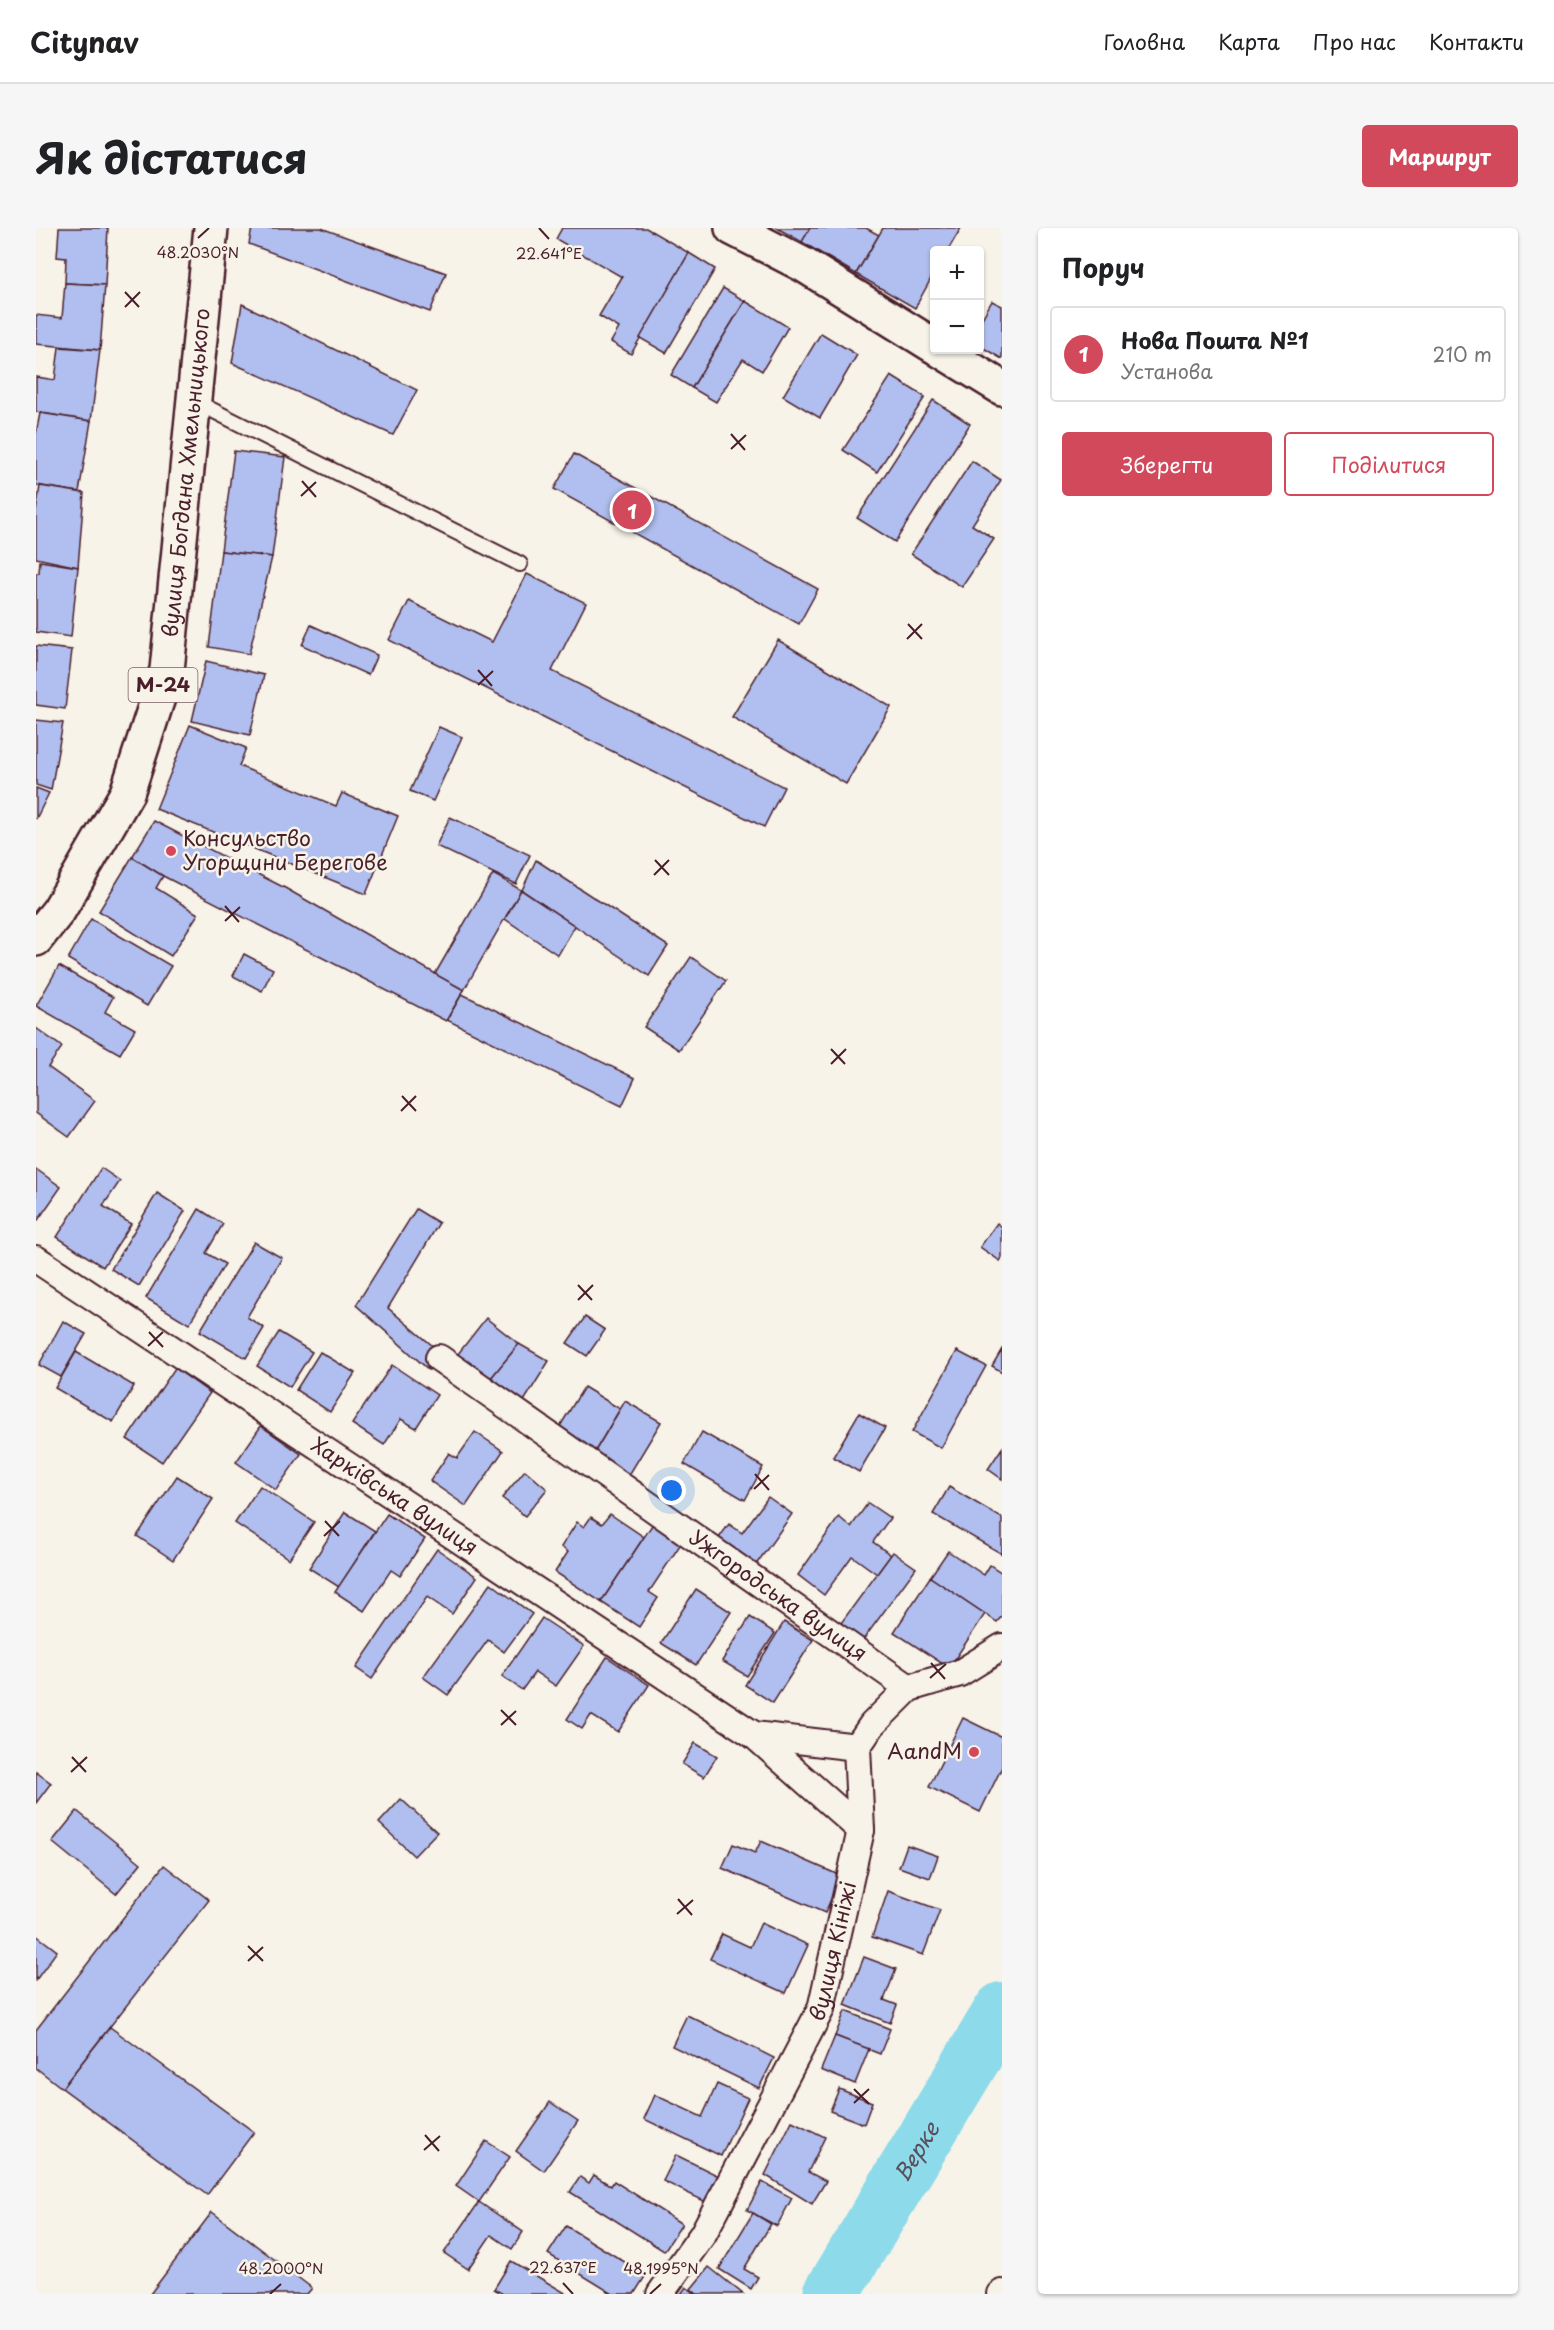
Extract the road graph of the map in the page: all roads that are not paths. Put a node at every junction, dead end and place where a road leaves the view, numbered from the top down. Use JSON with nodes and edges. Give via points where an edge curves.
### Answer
{"nodes":[{"id":1,"x":211,"y":228,"type":"edge"},
{"id":2,"x":732,"y":228,"type":"edge"},
{"id":3,"x":930,"y":344,"type":"edge"},
{"id":4,"x":947,"y":354,"type":"edge"},
{"id":5,"x":1002,"y":388,"type":"edge"},
{"id":6,"x":194,"y":401,"type":"junction"},
{"id":7,"x":520,"y":564,"type":"dead end"},
{"id":8,"x":36,"y":939,"type":"edge"},
{"id":9,"x":36,"y":1259,"type":"edge"},
{"id":10,"x":439,"y":1358,"type":"dead end"},
{"id":11,"x":1002,"y":1647,"type":"edge"},
{"id":12,"x":909,"y":1688,"type":"junction"},
{"id":13,"x":754,"y":1735,"type":"junction"},
{"id":14,"x":857,"y":1747,"type":"junction"},
{"id":15,"x":861,"y":1830,"type":"junction"},
{"id":16,"x":660,"y":2294,"type":"edge"}],
"edges":[{"from":1,"to":6,"type":"main road","name":"вулиця Богдана Хмельницького","number":"М-24"},
{"from":2,"to":3,"type":"main road","via":[[804,265]]},
{"from":4,"to":5,"type":"main road"},
{"from":6,"to":7,"type":"lane"},
{"from":6,"to":8,"type":"main road","name":"вулиця Богдана Хмельницького","number":"М-24","via":[[168,670],[127,792],[59,910]]},
{"from":9,"to":13,"type":"street","name":"Харківська вулиця"},
{"from":10,"to":12,"type":"street","name":"Ужгородська вулиця"},
{"from":11,"to":12,"type":"street","via":[[960,1673]]},
{"from":12,"to":14,"type":"street","via":[[872,1725]]},
{"from":13,"to":14,"type":"street","name":"Харківська вулиця"},
{"from":13,"to":15,"type":"street","name":"Харківська вулиця"},
{"from":14,"to":15,"type":"street","name":"вулиця Кініжі"},
{"from":15,"to":16,"type":"street","name":"вулиця Кініжі","via":[[821,2009],[703,2234]]}]}
